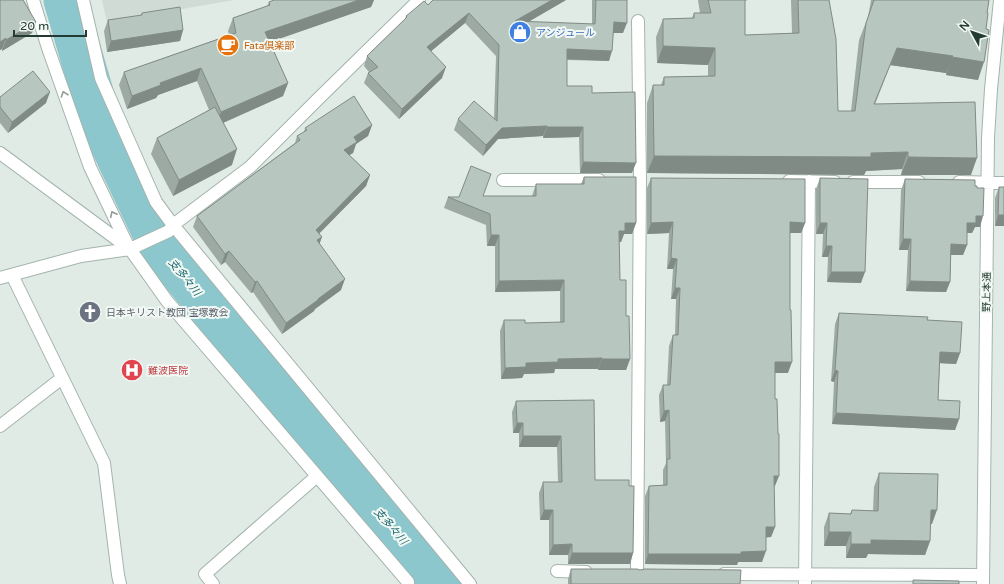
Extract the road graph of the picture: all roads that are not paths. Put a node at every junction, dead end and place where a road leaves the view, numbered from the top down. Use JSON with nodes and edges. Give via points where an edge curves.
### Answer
{"nodes":[{"id":1,"x":33,"y":0,"type":"edge"},
{"id":2,"x":83,"y":0,"type":"edge"},
{"id":3,"x":420,"y":0,"type":"edge"},
{"id":4,"x":1000,"y":0,"type":"edge"},
{"id":5,"x":638,"y":20,"type":"dead end"},
{"id":6,"x":0,"y":153,"type":"edge"},
{"id":7,"x":503,"y":180,"type":"dead end"},
{"id":8,"x":609,"y":180,"type":"edge"},
{"id":9,"x":625,"y":180,"type":"edge"},
{"id":10,"x":640,"y":180,"type":"junction"},
{"id":11,"x":655,"y":180,"type":"edge"},
{"id":12,"x":779,"y":181,"type":"edge"},
{"id":13,"x":809,"y":181,"type":"junction"},
{"id":14,"x":933,"y":182,"type":"edge"},
{"id":15,"x":948,"y":182,"type":"edge"},
{"id":16,"x":987,"y":183,"type":"junction"},
{"id":17,"x":1004,"y":183,"type":"edge"},
{"id":18,"x":171,"y":228,"type":"junction"},
{"id":19,"x":133,"y":248,"type":"junction"},
{"id":20,"x":12,"y":275,"type":"junction"},
{"id":21,"x":0,"y":278,"type":"edge"},
{"id":22,"x":62,"y":378,"type":"junction"},
{"id":23,"x":0,"y":426,"type":"edge"},
{"id":24,"x":317,"y":476,"type":"junction"},
{"id":25,"x":556,"y":571,"type":"dead end"},
{"id":26,"x":601,"y":572,"type":"edge"},
{"id":27,"x":623,"y":572,"type":"edge"},
{"id":28,"x":709,"y":573,"type":"edge"},
{"id":29,"x":805,"y":579,"type":"edge"},
{"id":30,"x":983,"y":580,"type":"edge"},
{"id":31,"x":409,"y":583,"type":"edge"},
{"id":32,"x":120,"y":584,"type":"edge"},
{"id":33,"x":213,"y":584,"type":"edge"},
{"id":34,"x":470,"y":584,"type":"edge"}],
"edges":[{"from":19,"to":1,"type":"street","one_way":true,"via":[[90,167]]},
{"from":2,"to":18,"type":"street","via":[[101,78],[156,202]]},
{"from":3,"to":18,"type":"street","via":[[250,166]]},
{"from":4,"to":16,"type":"street","name":"野上本通","via":[[991,89]]},
{"from":5,"to":10,"type":"street"},
{"from":6,"to":19,"type":"street"},
{"from":7,"to":8,"type":"street"},
{"from":9,"to":10,"type":"street"},
{"from":10,"to":11,"type":"street"},
{"from":10,"to":27,"type":"street","via":[[641,573]]},
{"from":12,"to":13,"type":"street"},
{"from":13,"to":14,"type":"street"},
{"from":13,"to":29,"type":"street"},
{"from":15,"to":16,"type":"street"},
{"from":16,"to":17,"type":"street"},
{"from":16,"to":30,"type":"street","name":"野上本通"},
{"from":18,"to":19,"type":"street"},
{"from":18,"to":34,"type":"street"},
{"from":19,"to":20,"type":"street","via":[[81,256]]},
{"from":19,"to":24,"type":"street","via":[[167,301]]},
{"from":20,"to":21,"type":"street"},
{"from":20,"to":22,"type":"street"},
{"from":22,"to":23,"type":"street"},
{"from":22,"to":32,"type":"street","via":[[104,463]]},
{"from":24,"to":31,"type":"street"},
{"from":24,"to":33,"type":"street","via":[[205,574]]},
{"from":25,"to":26,"type":"street"},
{"from":28,"to":29,"type":"street"},
{"from":29,"to":30,"type":"street"}]}
